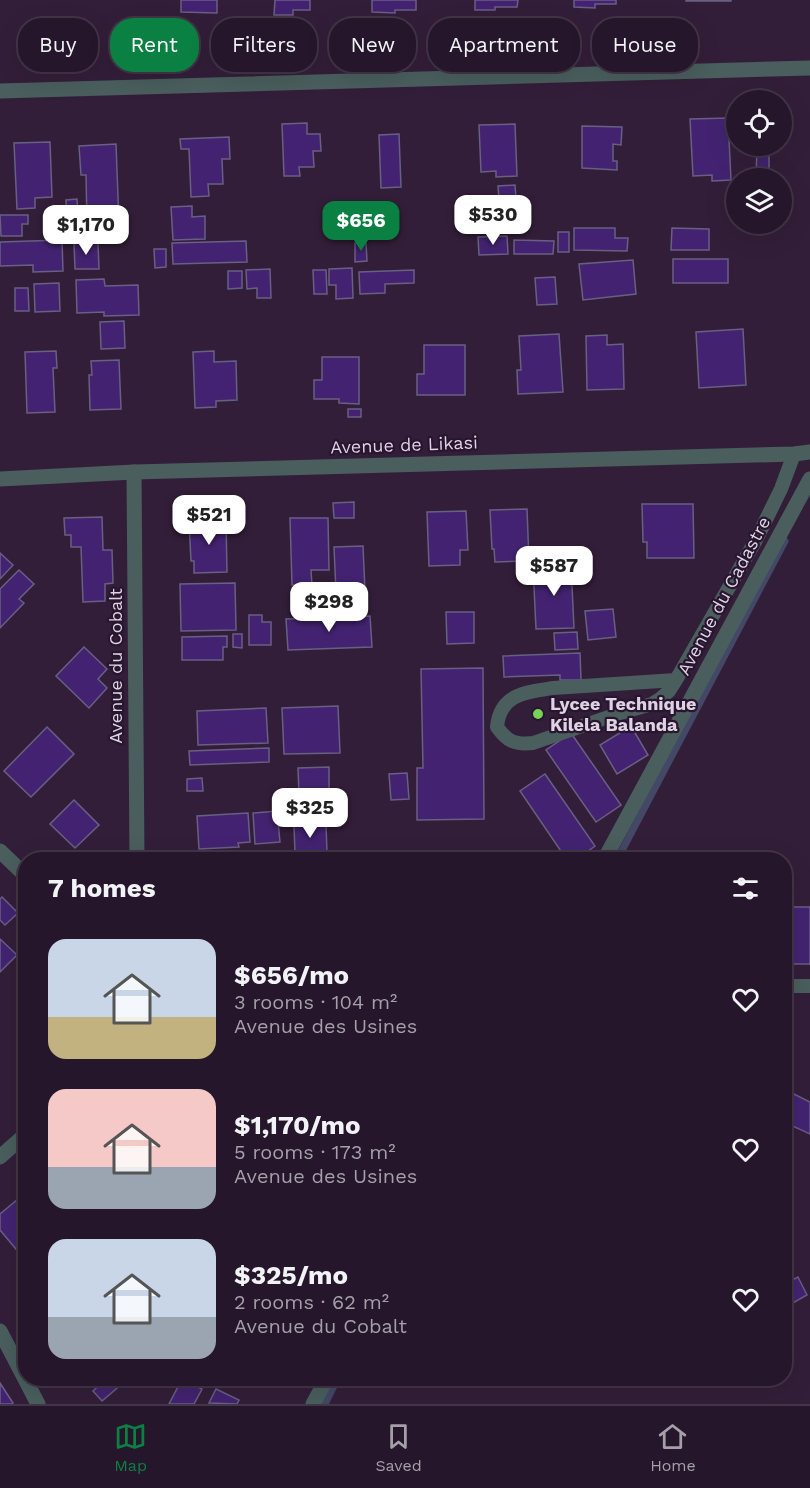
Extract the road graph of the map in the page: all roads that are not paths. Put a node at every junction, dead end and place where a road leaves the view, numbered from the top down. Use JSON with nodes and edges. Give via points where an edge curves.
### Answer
{"nodes":[{"id":1,"x":810,"y":68,"type":"edge"},
{"id":2,"x":0,"y":91,"type":"edge"},
{"id":3,"x":810,"y":452,"type":"edge"},
{"id":4,"x":794,"y":454,"type":"junction"},
{"id":5,"x":134,"y":472,"type":"junction"},
{"id":6,"x":0,"y":478,"type":"edge"},
{"id":7,"x":810,"y":478,"type":"edge"},
{"id":8,"x":676,"y":680,"type":"junction"},
{"id":9,"x":0,"y":851,"type":"edge"},
{"id":10,"x":137,"y":852,"type":"edge"},
{"id":11,"x":608,"y":852,"type":"edge"},
{"id":12,"x":18,"y":868,"type":"edge"},
{"id":13,"x":792,"y":986,"type":"edge"},
{"id":14,"x":810,"y":986,"type":"edge"},
{"id":15,"x":18,"y":1141,"type":"edge"},
{"id":16,"x":0,"y":1157,"type":"edge"},
{"id":17,"x":0,"y":1331,"type":"edge"},
{"id":18,"x":18,"y":1366,"type":"edge"},
{"id":19,"x":29,"y":1386,"type":"edge"},
{"id":20,"x":323,"y":1386,"type":"edge"},
{"id":21,"x":38,"y":1404,"type":"edge"},
{"id":22,"x":313,"y":1404,"type":"edge"}],
"edges":[{"from":1,"to":2,"type":"street"},
{"from":3,"to":4,"type":"street","name":"Avenue de Likasi"},
{"from":4,"to":5,"type":"street","name":"Avenue de Likasi"},
{"from":4,"to":8,"type":"lane","via":[[756,540]]},
{"from":5,"to":6,"type":"street","name":"Avenue de Likasi"},
{"from":5,"to":10,"type":"street","name":"Avenue du Cobalt"},
{"from":7,"to":11,"type":"street","name":"Avenue du Cadastre"},
{"from":8,"to":8,"type":"lane","via":[[535,690],[509,700],[502,707],[496,726],[512,741],[533,742],[651,704]]},
{"from":9,"to":12,"type":"street"},
{"from":13,"to":14,"type":"lane"},
{"from":15,"to":16,"type":"street"},
{"from":17,"to":18,"type":"street"},
{"from":19,"to":21,"type":"street"},
{"from":20,"to":22,"type":"street"}]}
